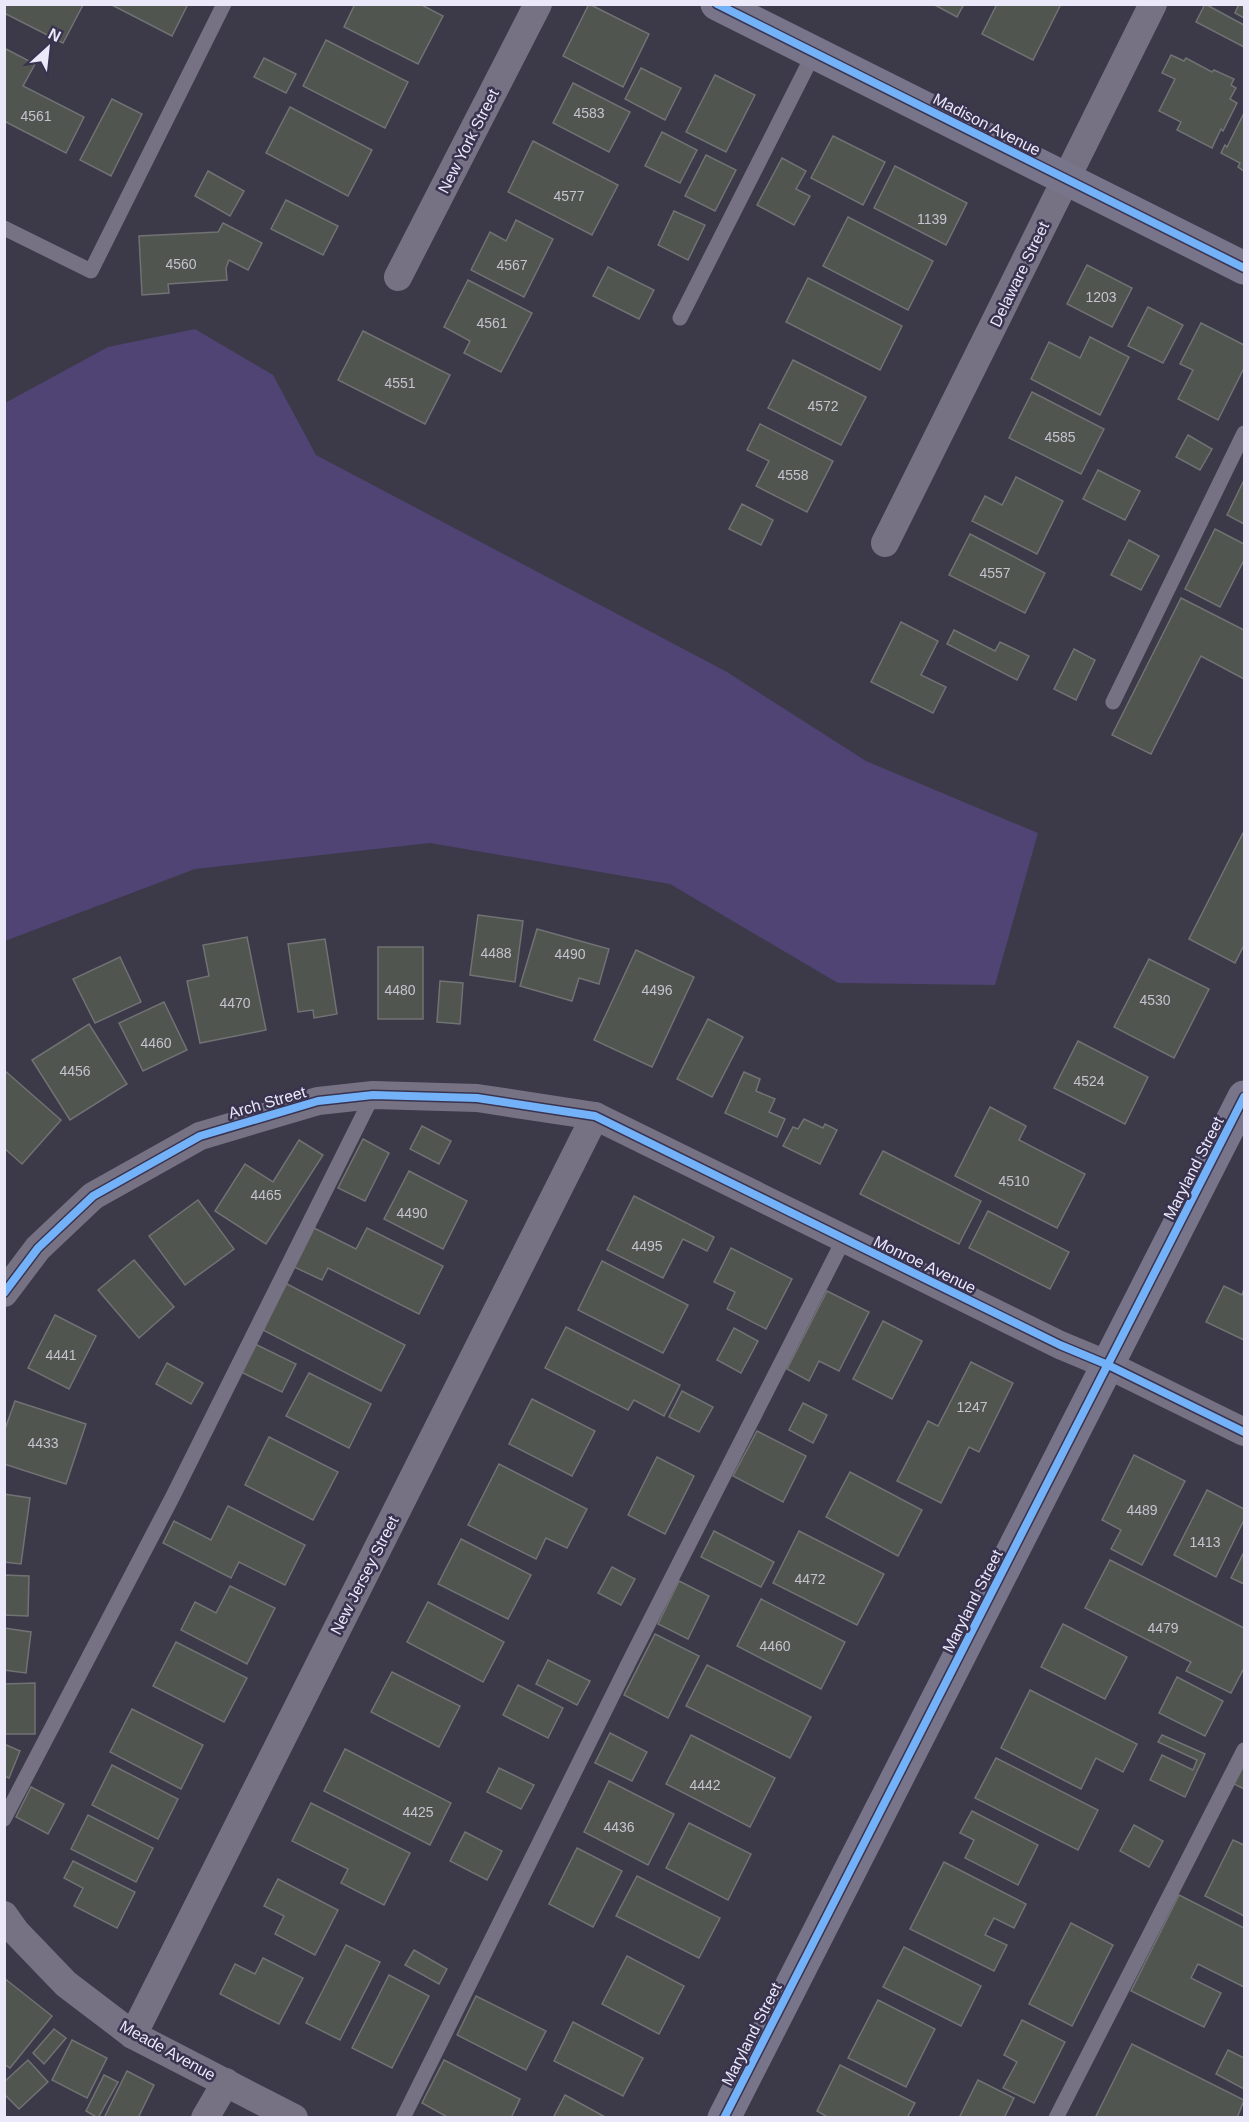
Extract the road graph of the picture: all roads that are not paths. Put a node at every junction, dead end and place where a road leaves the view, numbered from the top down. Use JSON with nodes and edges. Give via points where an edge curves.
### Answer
{"nodes":[{"id":1,"x":224,"y":4,"type":"edge"},
{"id":2,"x":538,"y":4,"type":"edge"},
{"id":3,"x":717,"y":4,"type":"edge"},
{"id":4,"x":1153,"y":4,"type":"edge"},
{"id":5,"x":814,"y":53,"type":"junction"},
{"id":6,"x":1066,"y":179,"type":"junction"},
{"id":7,"x":4,"y":228,"type":"edge"},
{"id":8,"x":1245,"y":268,"type":"edge"},
{"id":9,"x":398,"y":278,"type":"dead end"},
{"id":10,"x":680,"y":318,"type":"dead end"},
{"id":11,"x":1245,"y":433,"type":"edge"},
{"id":12,"x":885,"y":543,"type":"dead end"},
{"id":13,"x":1113,"y":702,"type":"dead end"},
{"id":14,"x":373,"y":1095,"type":"junction"},
{"id":15,"x":1245,"y":1097,"type":"edge"},
{"id":16,"x":595,"y":1116,"type":"junction"},
{"id":17,"x":844,"y":1239,"type":"junction"},
{"id":18,"x":4,"y":1293,"type":"edge"},
{"id":19,"x":1108,"y":1365,"type":"junction"},
{"id":20,"x":1245,"y":1432,"type":"edge"},
{"id":21,"x":1245,"y":1750,"type":"edge"},
{"id":22,"x":4,"y":1819,"type":"edge"},
{"id":23,"x":4,"y":1916,"type":"edge"},
{"id":24,"x":133,"y":2035,"type":"junction"},
{"id":25,"x":226,"y":2082,"type":"junction"},
{"id":26,"x":206,"y":2118,"type":"edge"},
{"id":27,"x":294,"y":2118,"type":"edge"},
{"id":28,"x":403,"y":2118,"type":"edge"},
{"id":29,"x":724,"y":2118,"type":"edge"},
{"id":30,"x":1056,"y":2118,"type":"edge"}],
"edges":[{"from":1,"to":7,"type":"lane","via":[[91,271]]},
{"from":2,"to":9,"type":"street","name":"New York Street"},
{"from":3,"to":5,"type":"street","name":"Madison Avenue"},
{"from":4,"to":6,"type":"street","name":"Delaware Street"},
{"from":5,"to":6,"type":"street","name":"Madison Avenue"},
{"from":5,"to":10,"type":"lane"},
{"from":6,"to":8,"type":"street","name":"Madison Avenue"},
{"from":6,"to":12,"type":"street","name":"Delaware Street"},
{"from":11,"to":13,"type":"lane"},
{"from":14,"to":16,"type":"street","name":"Arch Street","via":[[477,1098]]},
{"from":14,"to":18,"type":"street","name":"Arch Street","via":[[318,1101],[200,1136],[93,1196],[38,1248]]},
{"from":14,"to":22,"type":"lane","via":[[173,1496]]},
{"from":15,"to":19,"type":"street","name":"Maryland Street"},
{"from":16,"to":17,"type":"street","name":"Monroe Avenue"},
{"from":16,"to":24,"type":"street","name":"New Jersey Street"},
{"from":17,"to":19,"type":"street","name":"Monroe Avenue","via":[[1059,1345]]},
{"from":17,"to":28,"type":"lane"},
{"from":19,"to":20,"type":"street","name":"Monroe Avenue"},
{"from":19,"to":29,"type":"street","name":"Maryland Street"},
{"from":21,"to":30,"type":"lane"},
{"from":23,"to":24,"type":"street","name":"Meade Avenue","via":[[66,1983]]},
{"from":24,"to":25,"type":"street","name":"Meade Avenue"},
{"from":25,"to":26,"type":"street"},
{"from":25,"to":27,"type":"street","name":"Meade Avenue"}]}
